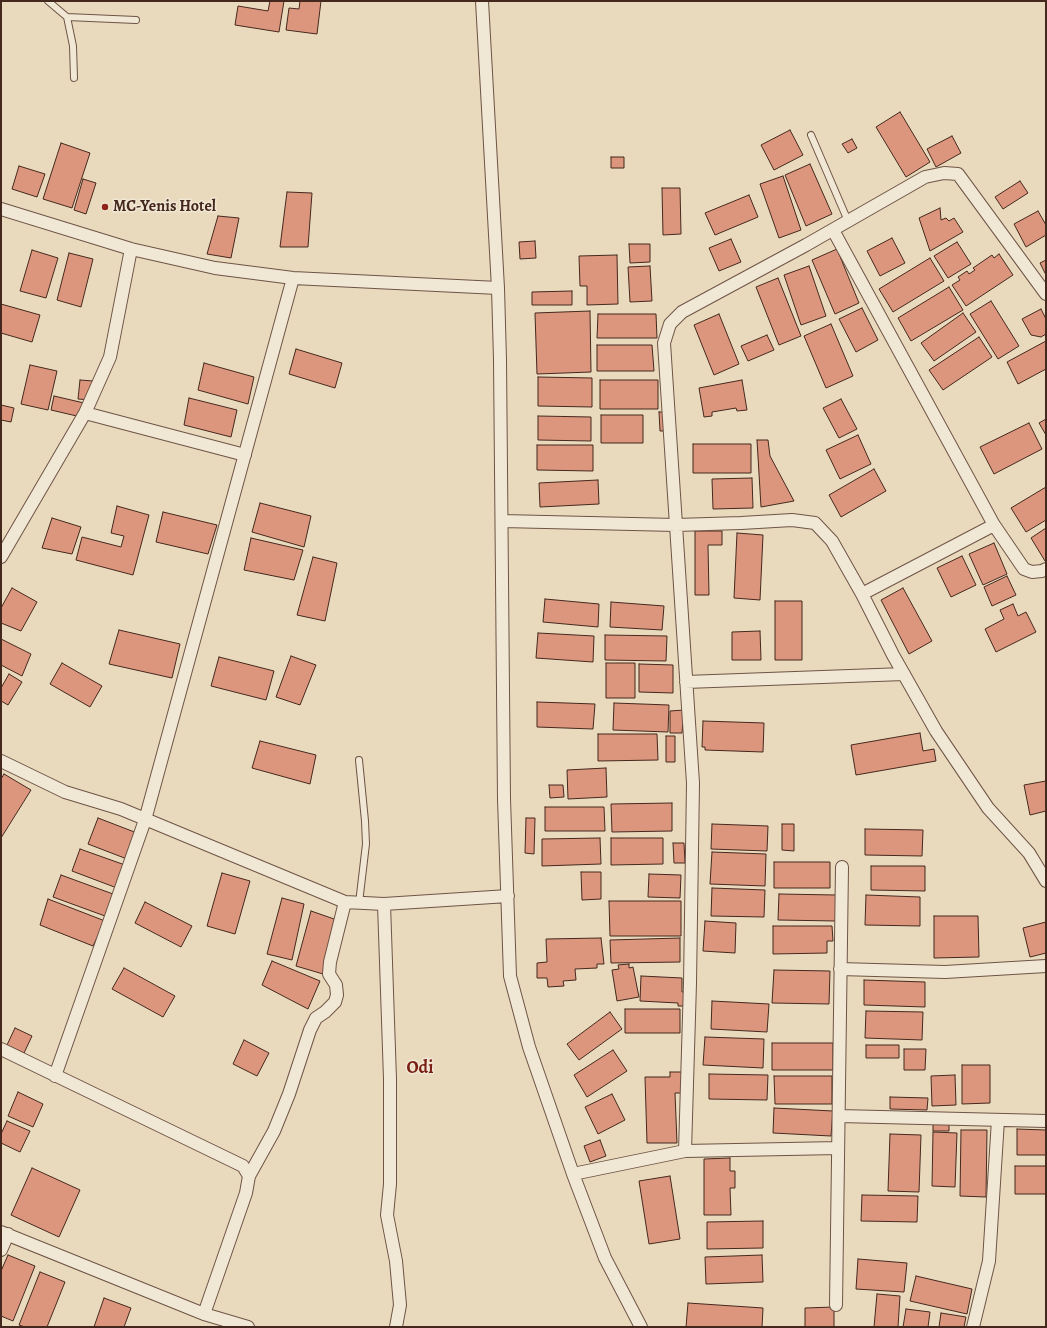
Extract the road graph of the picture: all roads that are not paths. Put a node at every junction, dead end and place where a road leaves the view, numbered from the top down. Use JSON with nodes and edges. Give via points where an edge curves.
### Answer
{"nodes":[{"id":1,"x":48,"y":1,"type":"edge"},
{"id":2,"x":482,"y":1,"type":"edge"},
{"id":3,"x":67,"y":17,"type":"junction"},
{"id":4,"x":136,"y":20,"type":"dead end"},
{"id":5,"x":74,"y":78,"type":"dead end"},
{"id":6,"x":811,"y":135,"type":"dead end"},
{"id":7,"x":1,"y":209,"type":"edge"},
{"id":8,"x":848,"y":221,"type":"junction"},
{"id":9,"x":833,"y":230,"type":"junction"},
{"id":10,"x":131,"y":249,"type":"junction"},
{"id":11,"x":293,"y":278,"type":"junction"},
{"id":12,"x":498,"y":288,"type":"junction"},
{"id":13,"x":1046,"y":294,"type":"edge"},
{"id":14,"x":85,"y":413,"type":"junction"},
{"id":15,"x":245,"y":455,"type":"junction"},
{"id":16,"x":502,"y":521,"type":"junction"},
{"id":17,"x":676,"y":525,"type":"junction"},
{"id":18,"x":994,"y":525,"type":"junction"},
{"id":19,"x":1,"y":557,"type":"edge"},
{"id":20,"x":1046,"y":569,"type":"edge"},
{"id":21,"x":862,"y":594,"type":"junction"},
{"id":22,"x":904,"y":674,"type":"junction"},
{"id":23,"x":686,"y":682,"type":"junction"},
{"id":24,"x":359,"y":760,"type":"dead end"},
{"id":25,"x":1,"y":761,"type":"edge"},
{"id":26,"x":145,"y":820,"type":"junction"},
{"id":27,"x":1040,"y":861,"type":"edge"},
{"id":28,"x":842,"y":867,"type":"dead end"},
{"id":29,"x":1046,"y":881,"type":"edge"},
{"id":30,"x":508,"y":896,"type":"junction"},
{"id":31,"x":345,"y":902,"type":"junction"},
{"id":32,"x":359,"y":903,"type":"junction"},
{"id":33,"x":384,"y":904,"type":"junction"},
{"id":34,"x":1046,"y":966,"type":"edge"},
{"id":35,"x":840,"y":969,"type":"junction"},
{"id":36,"x":1,"y":1049,"type":"edge"},
{"id":37,"x":55,"y":1076,"type":"junction"},
{"id":38,"x":838,"y":1116,"type":"junction"},
{"id":39,"x":998,"y":1120,"type":"junction"},
{"id":40,"x":1046,"y":1121,"type":"edge"},
{"id":41,"x":838,"y":1148,"type":"junction"},
{"id":42,"x":685,"y":1151,"type":"junction"},
{"id":43,"x":574,"y":1174,"type":"junction"},
{"id":44,"x":248,"y":1176,"type":"junction"},
{"id":45,"x":4,"y":1233,"type":"edge"},
{"id":46,"x":1,"y":1250,"type":"edge"},
{"id":47,"x":836,"y":1305,"type":"dead end"},
{"id":48,"x":204,"y":1314,"type":"junction"},
{"id":49,"x":248,"y":1327,"type":"edge"},
{"id":50,"x":396,"y":1327,"type":"edge"},
{"id":51,"x":641,"y":1327,"type":"edge"},
{"id":52,"x":973,"y":1327,"type":"edge"}],
"edges":[{"from":1,"to":3,"type":"lane"},
{"from":2,"to":12,"type":"street"},
{"from":3,"to":4,"type":"lane"},
{"from":3,"to":5,"type":"lane"},
{"from":6,"to":8,"type":"lane"},
{"from":7,"to":10,"type":"street"},
{"from":8,"to":9,"type":"street"},
{"from":8,"to":13,"type":"street","via":[[925,177],[944,172],[958,174]]},
{"from":9,"to":17,"type":"street","via":[[682,312],[670,324],[664,343]]},
{"from":9,"to":18,"type":"street"},
{"from":10,"to":11,"type":"street","via":[[216,268]]},
{"from":10,"to":14,"type":"street","via":[[110,357]]},
{"from":11,"to":12,"type":"street"},
{"from":11,"to":15,"type":"street"},
{"from":12,"to":16,"type":"street"},
{"from":14,"to":15,"type":"street"},
{"from":14,"to":19,"type":"street"},
{"from":15,"to":26,"type":"street"},
{"from":16,"to":17,"type":"street"},
{"from":16,"to":30,"type":"street","via":[[504,800]]},
{"from":17,"to":21,"type":"street","via":[[792,520],[815,523],[832,541]]},
{"from":17,"to":23,"type":"street"},
{"from":18,"to":20,"type":"street","via":[[1024,569],[1032,572]]},
{"from":18,"to":21,"type":"street"},
{"from":21,"to":22,"type":"street"},
{"from":22,"to":23,"type":"street"},
{"from":22,"to":27,"type":"street","via":[[936,731],[988,808],[1029,853]]},
{"from":23,"to":42,"type":"street","via":[[693,783]]},
{"from":24,"to":32,"type":"lane","via":[[366,844]]},
{"from":25,"to":26,"type":"street","via":[[65,792],[121,809]]},
{"from":26,"to":31,"type":"street"},
{"from":26,"to":37,"type":"street"},
{"from":27,"to":29,"type":"street"},
{"from":28,"to":35,"type":"street"},
{"from":30,"to":33,"type":"street"},
{"from":30,"to":43,"type":"street","via":[[510,976],[530,1047]]},
{"from":31,"to":32,"type":"street"},
{"from":31,"to":44,"type":"street","via":[[330,962],[330,974],[338,995],[326,1012],[316,1018],[310,1030],[274,1131]]},
{"from":32,"to":33,"type":"street"},
{"from":33,"to":50,"type":"street","via":[[390,1079],[388,1214],[400,1305]]},
{"from":34,"to":35,"type":"street","via":[[945,972]]},
{"from":35,"to":38,"type":"street"},
{"from":36,"to":37,"type":"street"},
{"from":37,"to":44,"type":"street","via":[[243,1166]]},
{"from":38,"to":39,"type":"street"},
{"from":38,"to":41,"type":"street"},
{"from":39,"to":40,"type":"street"},
{"from":39,"to":52,"type":"street","via":[[989,1261]]},
{"from":41,"to":42,"type":"street"},
{"from":41,"to":47,"type":"street"},
{"from":42,"to":43,"type":"street"},
{"from":43,"to":51,"type":"street","via":[[605,1258]]},
{"from":44,"to":48,"type":"street","via":[[246,1193]]},
{"from":45,"to":46,"type":"street"},
{"from":45,"to":48,"type":"street"},
{"from":48,"to":49,"type":"street"}]}
